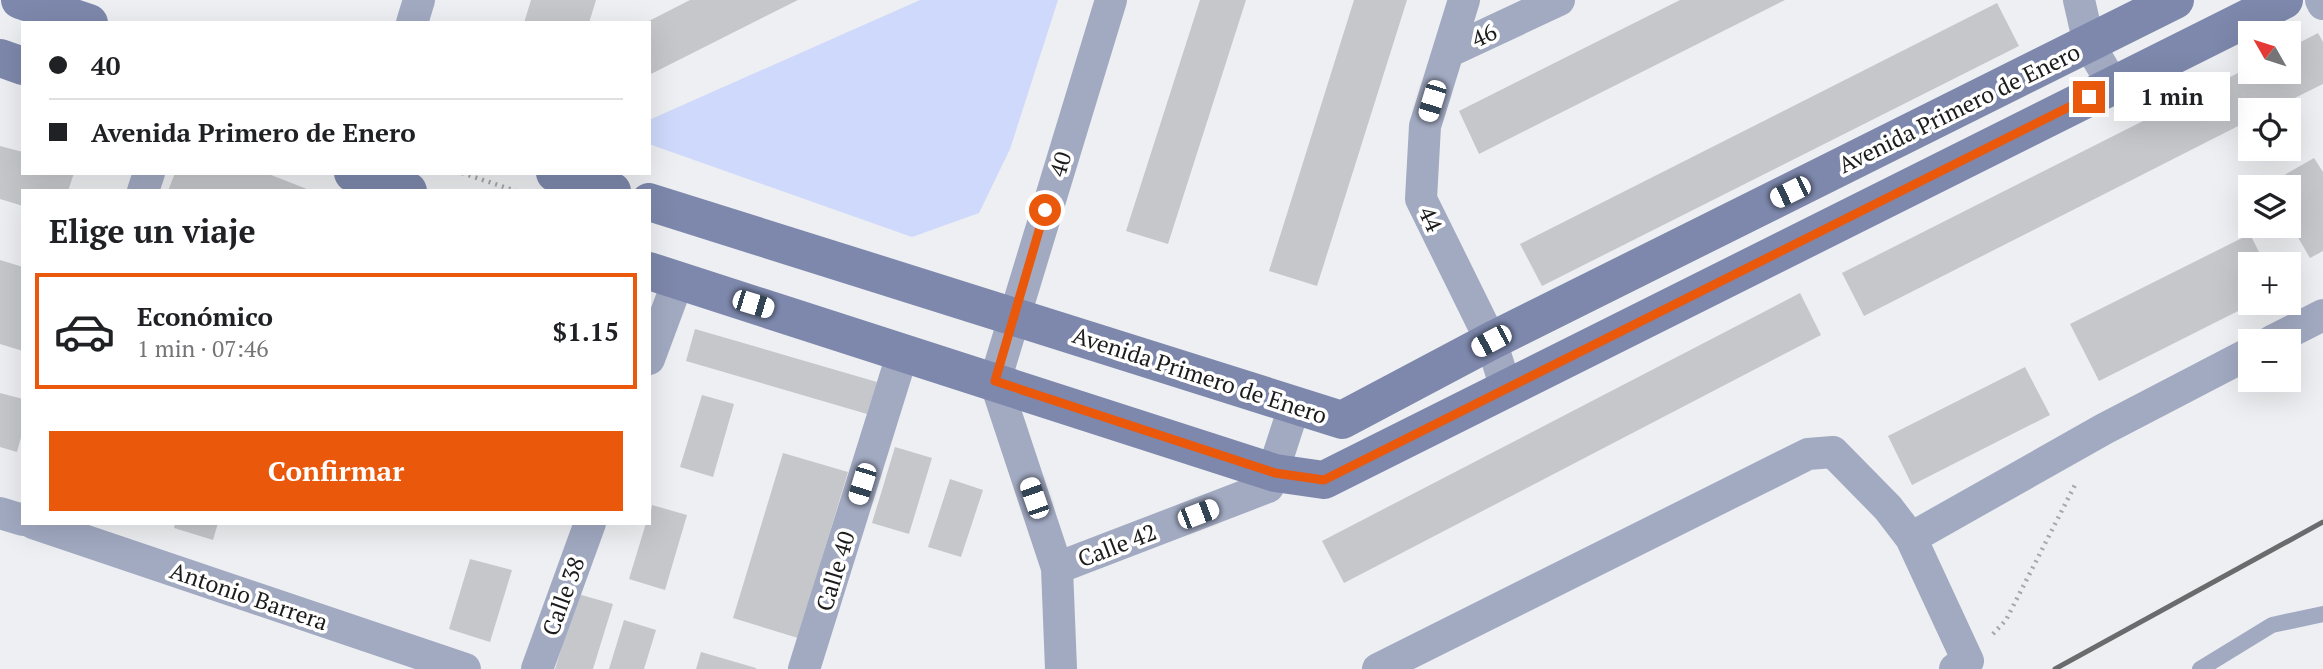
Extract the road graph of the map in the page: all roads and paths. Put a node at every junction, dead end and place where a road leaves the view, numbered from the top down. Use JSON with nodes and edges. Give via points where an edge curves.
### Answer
{"nodes":[{"id":1,"x":20,"y":0,"type":"edge"},
{"id":2,"x":419,"y":0,"type":"edge"},
{"id":3,"x":1111,"y":0,"type":"edge"},
{"id":4,"x":1464,"y":0,"type":"edge"},
{"id":5,"x":1559,"y":0,"type":"edge"},
{"id":6,"x":2079,"y":0,"type":"edge"},
{"id":7,"x":2175,"y":0,"type":"edge"},
{"id":8,"x":2284,"y":0,"type":"edge"},
{"id":9,"x":83,"y":21,"type":"edge"},
{"id":10,"x":413,"y":21,"type":"edge"},
{"id":11,"x":2089,"y":44,"type":"junction"},
{"id":12,"x":1448,"y":52,"type":"junction"},
{"id":13,"x":0,"y":58,"type":"edge"},
{"id":14,"x":21,"y":64,"type":"edge"},
{"id":15,"x":2113,"y":85,"type":"junction"},
{"id":16,"x":363,"y":175,"type":"edge"},
{"id":17,"x":468,"y":175,"type":"edge"},
{"id":18,"x":561,"y":175,"type":"edge"},
{"id":19,"x":402,"y":189,"type":"edge"},
{"id":20,"x":510,"y":189,"type":"edge"},
{"id":21,"x":606,"y":189,"type":"edge"},
{"id":22,"x":651,"y":203,"type":"edge"},
{"id":23,"x":664,"y":276,"type":"edge"},
{"id":24,"x":1013,"y":315,"type":"junction"},
{"id":25,"x":2323,"y":315,"type":"edge"},
{"id":26,"x":2296,"y":329,"type":"edge"},
{"id":27,"x":1491,"y":341,"type":"junction"},
{"id":28,"x":651,"y":348,"type":"edge"},
{"id":29,"x":902,"y":352,"type":"junction"},
{"id":30,"x":2238,"y":359,"type":"edge"},
{"id":31,"x":995,"y":381,"type":"junction"},
{"id":32,"x":1506,"y":388,"type":"junction"},
{"id":33,"x":1295,"y":404,"type":"junction"},
{"id":34,"x":2104,"y":429,"type":"junction"},
{"id":35,"x":1275,"y":473,"type":"junction"},
{"id":36,"x":0,"y":513,"type":"edge"},
{"id":37,"x":21,"y":519,"type":"edge"},
{"id":38,"x":39,"y":525,"type":"edge"},
{"id":39,"x":589,"y":525,"type":"edge"},
{"id":40,"x":1911,"y":538,"type":"junction"},
{"id":41,"x":1057,"y":568,"type":"junction"},
{"id":42,"x":2323,"y":614,"type":"edge"},
{"id":43,"x":1961,"y":665,"type":"edge"},
{"id":44,"x":465,"y":669,"type":"edge"},
{"id":45,"x":537,"y":669,"type":"edge"},
{"id":46,"x":804,"y":669,"type":"edge"},
{"id":47,"x":1061,"y":669,"type":"edge"},
{"id":48,"x":1378,"y":669,"type":"edge"},
{"id":49,"x":2200,"y":669,"type":"edge"}],
"edges":[{"from":1,"to":9,"type":"street"},
{"from":2,"to":10,"type":"street"},
{"from":3,"to":24,"type":"street","name":"40"},
{"from":4,"to":12,"type":"street","name":"44"},
{"from":5,"to":12,"type":"street","name":"46"},
{"from":6,"to":11,"type":"street"},
{"from":7,"to":11,"type":"street","name":"Avenida Primero de Enero"},
{"from":8,"to":15,"type":"street","name":"Avenida Primero de Enero"},
{"from":11,"to":15,"type":"street"},
{"from":11,"to":27,"type":"street","name":"Avenida Primero de Enero"},
{"from":12,"to":27,"type":"street","name":"44","via":[[1425,126],[1421,199]]},
{"from":13,"to":14,"type":"street"},
{"from":15,"to":32,"type":"street","name":"Avenida Primero de Enero"},
{"from":16,"to":19,"type":"street"},
{"from":17,"to":20,"type":"path"},
{"from":18,"to":21,"type":"street"},
{"from":22,"to":24,"type":"street","name":"Avenida Primero de Enero"},
{"from":23,"to":28,"type":"street"},
{"from":23,"to":29,"type":"street","name":"Avenida Primero de Enero"},
{"from":24,"to":31,"type":"street","name":"40"},
{"from":24,"to":33,"type":"street","name":"Avenida Primero de Enero"},
{"from":25,"to":26,"type":"street"},
{"from":27,"to":32,"type":"street","name":"44"},
{"from":27,"to":33,"type":"street","name":"Avenida Primero de Enero","via":[[1342,420]]},
{"from":29,"to":31,"type":"street","name":"Avenida Primero de Enero"},
{"from":29,"to":46,"type":"street","name":"Calle 40"},
{"from":30,"to":34,"type":"street"},
{"from":31,"to":35,"type":"street","name":"Avenida Primero de Enero"},
{"from":31,"to":41,"type":"street"},
{"from":32,"to":35,"type":"street","name":"Avenida Primero de Enero","via":[[1324,480]]},
{"from":33,"to":35,"type":"street"},
{"from":34,"to":40,"type":"street"},
{"from":34,"to":43,"type":"path","via":[[2006,620]]},
{"from":35,"to":41,"type":"street","name":"Calle 42","via":[[1268,487]]},
{"from":36,"to":37,"type":"street"},
{"from":38,"to":44,"type":"street","name":"Antonio Barrera"},
{"from":39,"to":45,"type":"street","name":"Calle 38"},
{"from":40,"to":43,"type":"street"},
{"from":40,"to":48,"type":"street","via":[[1833,452],[1808,454]]},
{"from":41,"to":47,"type":"street","name":"Calle 42"},
{"from":42,"to":49,"type":"lane","via":[[2272,625]]}]}
